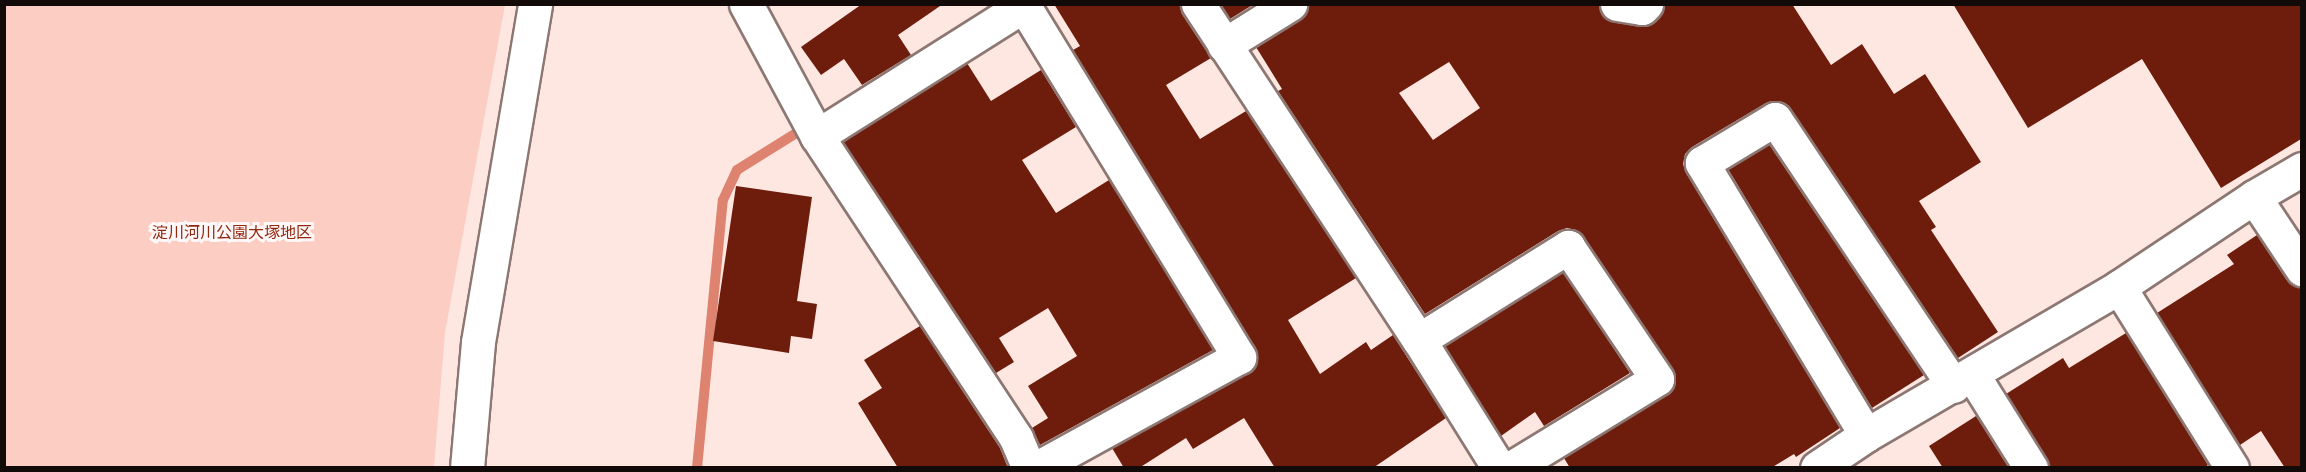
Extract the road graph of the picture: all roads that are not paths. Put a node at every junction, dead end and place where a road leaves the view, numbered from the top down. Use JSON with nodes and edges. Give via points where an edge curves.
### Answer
{"nodes":[{"id":1,"x":535,"y":4,"type":"edge"},
{"id":2,"x":746,"y":4,"type":"edge"},
{"id":3,"x":1198,"y":4,"type":"edge"},
{"id":4,"x":1290,"y":4,"type":"edge"},
{"id":5,"x":1617,"y":4,"type":"edge"},
{"id":6,"x":1647,"y":4,"type":"edge"},
{"id":7,"x":1025,"y":5,"type":"edge"},
{"id":8,"x":1224,"y":45,"type":"junction"},
{"id":9,"x":817,"y":136,"type":"junction"},
{"id":10,"x":2301,"y":169,"type":"edge"},
{"id":11,"x":2254,"y":197,"type":"junction"},
{"id":12,"x":2301,"y":269,"type":"edge"},
{"id":13,"x":2119,"y":287,"type":"junction"},
{"id":14,"x":1419,"y":340,"type":"junction"},
{"id":15,"x":1963,"y":380,"type":"junction"},
{"id":16,"x":1866,"y":435,"type":"junction"},
{"id":17,"x":467,"y":468,"type":"edge"},
{"id":18,"x":1029,"y":468,"type":"edge"},
{"id":19,"x":1037,"y":468,"type":"edge"},
{"id":20,"x":1499,"y":468,"type":"edge"},
{"id":21,"x":1511,"y":468,"type":"edge"},
{"id":22,"x":1817,"y":468,"type":"edge"},
{"id":23,"x":2031,"y":468,"type":"edge"},
{"id":24,"x":2232,"y":468,"type":"edge"}],
"edges":[{"from":1,"to":17,"type":"street","via":[[478,342]]},
{"from":2,"to":9,"type":"street"},
{"from":3,"to":8,"type":"street"},
{"from":4,"to":8,"type":"street"},
{"from":5,"to":6,"type":"street","via":[[1642,8]]},
{"from":7,"to":9,"type":"street"},
{"from":7,"to":19,"type":"street","via":[[1239,357]]},
{"from":8,"to":14,"type":"street"},
{"from":9,"to":18,"type":"street","via":[[1016,438]]},
{"from":10,"to":11,"type":"street"},
{"from":11,"to":12,"type":"street"},
{"from":11,"to":13,"type":"street"},
{"from":13,"to":15,"type":"street"},
{"from":13,"to":24,"type":"street"},
{"from":14,"to":20,"type":"street"},
{"from":14,"to":21,"type":"street","via":[[1568,247],[1657,379]]},
{"from":15,"to":16,"type":"street"},
{"from":15,"to":16,"type":"street","via":[[1775,119],[1702,163]]},
{"from":15,"to":23,"type":"street"},
{"from":16,"to":22,"type":"street"}]}
